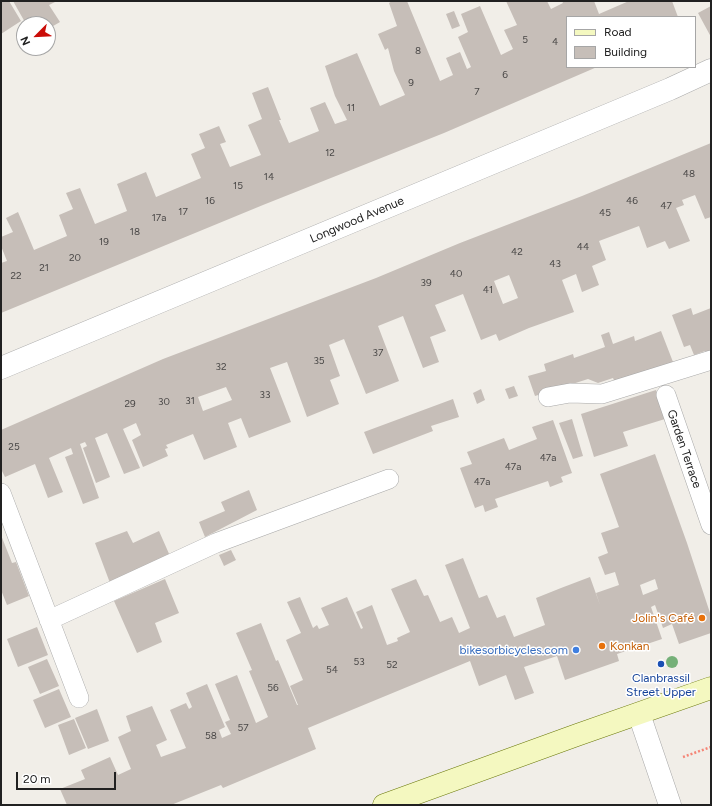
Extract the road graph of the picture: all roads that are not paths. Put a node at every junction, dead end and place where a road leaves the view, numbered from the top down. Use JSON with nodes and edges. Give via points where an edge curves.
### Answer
{"nodes":[{"id":1,"x":711,"y":70,"type":"edge"},
{"id":2,"x":711,"y":360,"type":"edge"},
{"id":3,"x":1,"y":368,"type":"edge"},
{"id":4,"x":666,"y":395,"type":"dead end"},
{"id":5,"x":548,"y":397,"type":"dead end"},
{"id":6,"x":389,"y":479,"type":"dead end"},
{"id":7,"x":1,"y":493,"type":"edge"},
{"id":8,"x":711,"y":525,"type":"edge"},
{"id":9,"x":49,"y":620,"type":"junction"},
{"id":10,"x":711,"y":688,"type":"edge"},
{"id":11,"x":79,"y":698,"type":"dead end"},
{"id":12,"x":639,"y":714,"type":"junction"},
{"id":13,"x":395,"y":803,"type":"edge"},
{"id":14,"x":670,"y":805,"type":"edge"}],
"edges":[{"from":1,"to":3,"type":"street","name":"Longwood Avenue","via":[[670,90]]},
{"from":2,"to":5,"type":"lane","via":[[602,394],[570,393]]},
{"from":4,"to":8,"type":"lane","name":"Garden Terrace"},
{"from":6,"to":9,"type":"lane","via":[[216,543]]},
{"from":7,"to":9,"type":"lane"},
{"from":9,"to":11,"type":"lane"},
{"from":10,"to":12,"type":"main road"},
{"from":12,"to":13,"type":"main road","via":[[570,737]]},
{"from":12,"to":14,"type":"street"}]}
